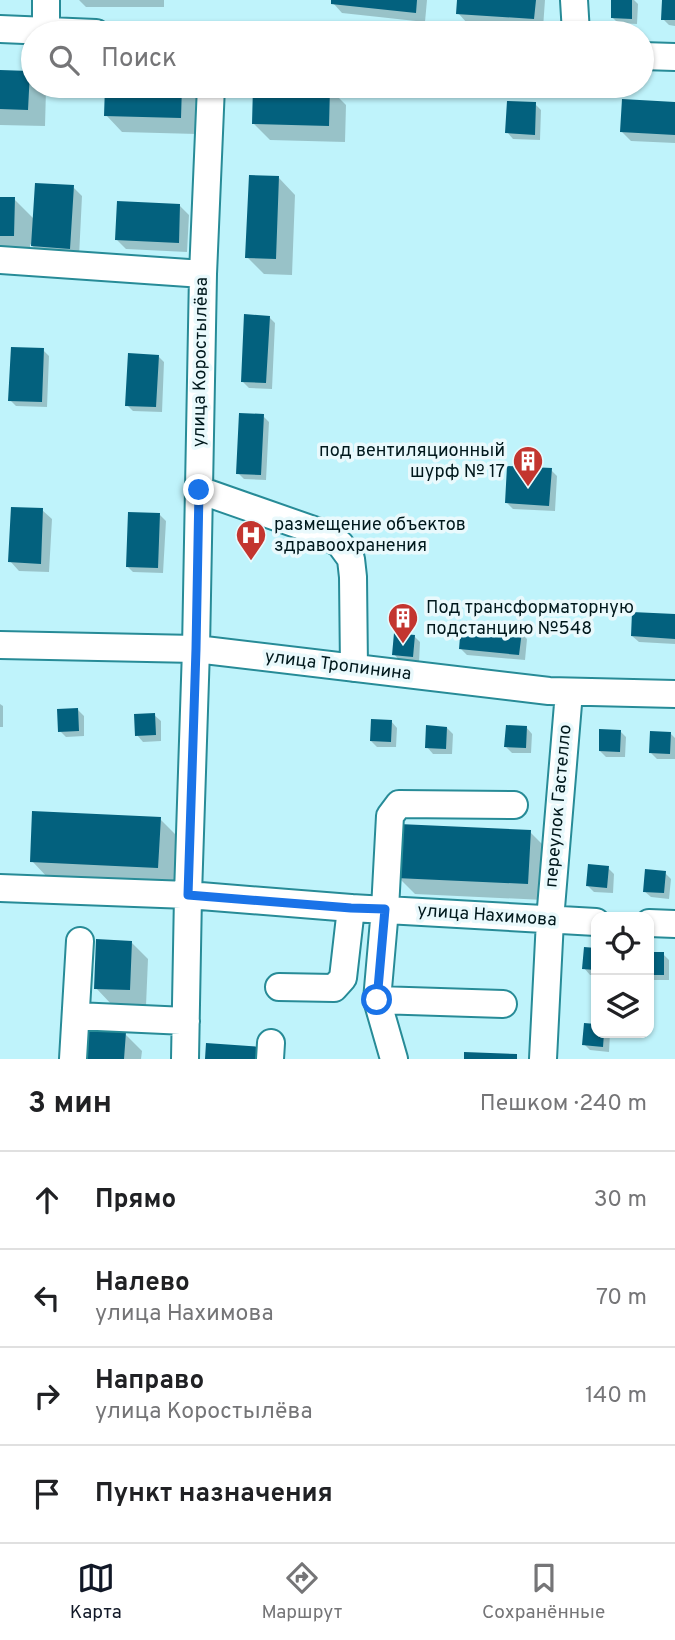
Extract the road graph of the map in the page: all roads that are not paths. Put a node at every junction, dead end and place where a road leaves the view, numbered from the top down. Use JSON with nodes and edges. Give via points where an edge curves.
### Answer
{"nodes":[{"id":1,"x":46,"y":0,"type":"edge"},
{"id":2,"x":574,"y":0,"type":"edge"},
{"id":3,"x":46,"y":21,"type":"edge"},
{"id":4,"x":575,"y":21,"type":"edge"},
{"id":5,"x":0,"y":29,"type":"edge"},
{"id":6,"x":21,"y":30,"type":"edge"},
{"id":7,"x":654,"y":56,"type":"edge"},
{"id":8,"x":675,"y":57,"type":"edge"},
{"id":9,"x":210,"y":98,"type":"edge"},
{"id":10,"x":0,"y":260,"type":"edge"},
{"id":11,"x":203,"y":274,"type":"junction"},
{"id":12,"x":199,"y":490,"type":"junction"},
{"id":13,"x":0,"y":645,"type":"edge"},
{"id":14,"x":196,"y":649,"type":"junction"},
{"id":15,"x":354,"y":668,"type":"junction"},
{"id":16,"x":569,"y":692,"type":"junction"},
{"id":17,"x":675,"y":694,"type":"edge"},
{"id":18,"x":513,"y":805,"type":"dead end"},
{"id":19,"x":0,"y":888,"type":"edge"},
{"id":20,"x":188,"y":895,"type":"junction"},
{"id":21,"x":351,"y":908,"type":"junction"},
{"id":22,"x":385,"y":909,"type":"junction"},
{"id":23,"x":550,"y":920,"type":"junction"},
{"id":24,"x":591,"y":922,"type":"edge"},
{"id":25,"x":654,"y":923,"type":"edge"},
{"id":26,"x":675,"y":924,"type":"edge"},
{"id":27,"x":80,"y":941,"type":"dead end"},
{"id":28,"x":279,"y":987,"type":"dead end"},
{"id":29,"x":377,"y":1000,"type":"junction"},
{"id":30,"x":503,"y":1004,"type":"dead end"},
{"id":31,"x":76,"y":1016,"type":"junction"},
{"id":32,"x":186,"y":1021,"type":"junction"},
{"id":33,"x":73,"y":1059,"type":"edge"},
{"id":34,"x":185,"y":1059,"type":"edge"},
{"id":35,"x":394,"y":1059,"type":"edge"},
{"id":36,"x":543,"y":1059,"type":"edge"}],
"edges":[{"from":1,"to":3,"type":"street"},
{"from":2,"to":4,"type":"street"},
{"from":5,"to":6,"type":"street"},
{"from":7,"to":8,"type":"street"},
{"from":9,"to":11,"type":"street","name":"улица Коростылёва"},
{"from":10,"to":11,"type":"street"},
{"from":11,"to":12,"type":"street","name":"улица Коростылёва"},
{"from":12,"to":14,"type":"street","name":"улица Коростылёва"},
{"from":12,"to":15,"type":"street","via":[[322,533],[340,544],[351,559]]},
{"from":13,"to":14,"type":"street","name":"улица Тропинина"},
{"from":14,"to":15,"type":"street","name":"улица Тропинина"},
{"from":14,"to":20,"type":"street","name":"улица Коростылёва"},
{"from":15,"to":16,"type":"street","name":"улица Тропинина"},
{"from":16,"to":17,"type":"street","name":"улица Тропинина"},
{"from":16,"to":23,"type":"street","name":"переулок Гастелло"},
{"from":18,"to":22,"type":"street","via":[[399,804],[390,816]]},
{"from":19,"to":20,"type":"street","name":"улица Нахимова"},
{"from":20,"to":21,"type":"street","name":"улица Нахимова"},
{"from":20,"to":32,"type":"street","name":"улица Коростылёва"},
{"from":21,"to":22,"type":"street","name":"улица Нахимова"},
{"from":21,"to":28,"type":"street","via":[[343,978],[334,988]]},
{"from":22,"to":23,"type":"street","name":"улица Нахимова"},
{"from":22,"to":29,"type":"street"},
{"from":23,"to":24,"type":"street","name":"улица Нахимова"},
{"from":23,"to":36,"type":"street","name":"переулок Гастелло"},
{"from":25,"to":26,"type":"street"},
{"from":27,"to":31,"type":"street"},
{"from":29,"to":30,"type":"street"},
{"from":29,"to":35,"type":"street"},
{"from":31,"to":32,"type":"street"},
{"from":31,"to":33,"type":"street"},
{"from":32,"to":34,"type":"street","name":"улица Коростылёва"}]}
